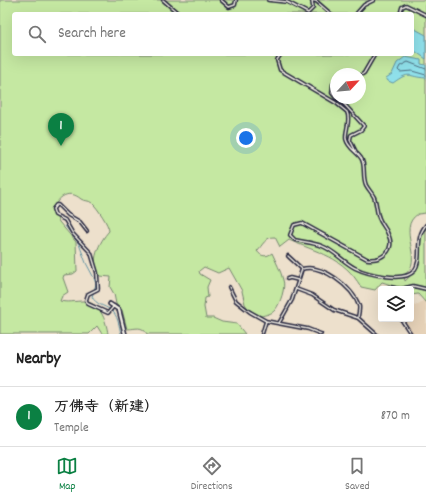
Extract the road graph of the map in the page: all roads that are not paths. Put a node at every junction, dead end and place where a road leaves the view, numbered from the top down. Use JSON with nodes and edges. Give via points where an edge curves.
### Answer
{"nodes":[{"id":1,"x":163,"y":0,"type":"edge"},
{"id":2,"x":221,"y":0,"type":"edge"},
{"id":3,"x":236,"y":0,"type":"edge"},
{"id":4,"x":268,"y":0,"type":"edge"},
{"id":5,"x":312,"y":0,"type":"edge"},
{"id":6,"x":374,"y":0,"type":"edge"},
{"id":7,"x":177,"y":12,"type":"edge"},
{"id":8,"x":306,"y":12,"type":"edge"},
{"id":9,"x":309,"y":12,"type":"edge"},
{"id":10,"x":329,"y":12,"type":"edge"},
{"id":11,"x":358,"y":12,"type":"edge"},
{"id":12,"x":401,"y":12,"type":"edge"},
{"id":13,"x":426,"y":15,"type":"edge"},
{"id":14,"x":280,"y":56,"type":"edge"},
{"id":15,"x":374,"y":56,"type":"edge"},
{"id":16,"x":366,"y":70,"type":"edge"},
{"id":17,"x":345,"y":104,"type":"edge"},
{"id":18,"x":356,"y":153,"type":"junction"},
{"id":19,"x":426,"y":225,"type":"edge"},
{"id":20,"x":87,"y":232,"type":"dead end"},
{"id":21,"x":288,"y":256,"type":"dead end"},
{"id":22,"x":302,"y":269,"type":"junction"},
{"id":23,"x":287,"y":280,"type":"dead end"},
{"id":24,"x":298,"y":280,"type":"junction"},
{"id":25,"x":414,"y":286,"type":"edge"},
{"id":26,"x":229,"y":287,"type":"dead end"},
{"id":27,"x":296,"y":289,"type":"junction"},
{"id":28,"x":426,"y":289,"type":"edge"},
{"id":29,"x":110,"y":304,"type":"dead end"},
{"id":30,"x":113,"y":307,"type":"junction"},
{"id":31,"x":358,"y":318,"type":"junction"},
{"id":32,"x":266,"y":320,"type":"junction"},
{"id":33,"x":279,"y":322,"type":"junction"},
{"id":34,"x":403,"y":322,"type":"edge"},
{"id":35,"x":125,"y":334,"type":"edge"},
{"id":36,"x":262,"y":334,"type":"edge"},
{"id":37,"x":321,"y":334,"type":"edge"},
{"id":38,"x":376,"y":334,"type":"edge"},
{"id":39,"x":411,"y":334,"type":"edge"}],
"edges":[{"from":1,"to":7,"type":"street"},
{"from":2,"to":3,"type":"street","via":[[229,7],[235,4]]},
{"from":4,"to":8,"type":"street","via":[[287,2]]},
{"from":5,"to":9,"type":"street","via":[[313,8]]},
{"from":5,"to":10,"type":"street"},
{"from":6,"to":11,"type":"street"},
{"from":12,"to":13,"type":"street","via":[[406,5]]},
{"from":14,"to":18,"type":"street","via":[[277,64],[280,70],[347,112],[349,116],[346,139]]},
{"from":15,"to":16,"type":"street"},
{"from":17,"to":18,"type":"street","via":[[364,126],[362,130],[351,135],[350,140]]},
{"from":18,"to":19,"type":"street","via":[[363,164],[364,179],[373,196],[379,217],[389,234],[391,242],[384,257],[367,259],[302,223],[294,225],[290,235],[292,238],[330,249],[354,268],[402,278],[412,273],[416,267],[418,241]]},
{"from":20,"to":30,"type":"street","via":[[80,222],[56,205],[53,209],[55,215],[65,220],[73,234],[91,253],[99,282],[98,289],[86,297],[88,304],[107,312]]},
{"from":21,"to":22,"type":"street"},
{"from":22,"to":24,"type":"street"},
{"from":22,"to":31,"type":"street","via":[[313,267],[324,271],[351,293],[359,307]]},
{"from":23,"to":24,"type":"street"},
{"from":24,"to":27,"type":"street"},
{"from":25,"to":28,"type":"street"},
{"from":26,"to":32,"type":"street","via":[[236,301]]},
{"from":27,"to":31,"type":"street","via":[[312,295],[334,310]]},
{"from":27,"to":33,"type":"street","via":[[289,307]]},
{"from":29,"to":30,"type":"street"},
{"from":30,"to":35,"type":"street","via":[[119,310]]},
{"from":31,"to":38,"type":"street"},
{"from":32,"to":33,"type":"street"},
{"from":32,"to":36,"type":"street"},
{"from":33,"to":37,"type":"street"},
{"from":34,"to":39,"type":"street"}]}
